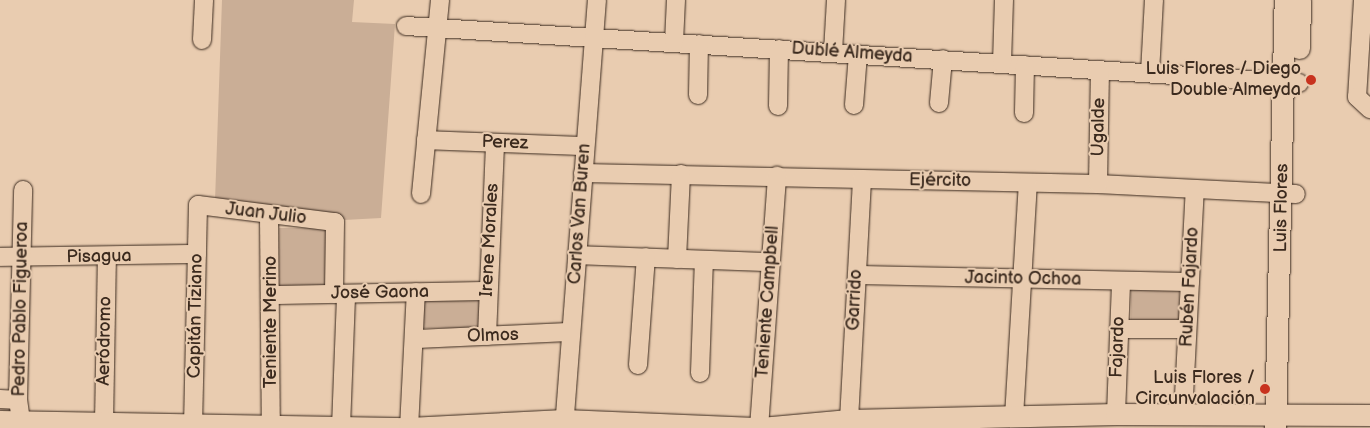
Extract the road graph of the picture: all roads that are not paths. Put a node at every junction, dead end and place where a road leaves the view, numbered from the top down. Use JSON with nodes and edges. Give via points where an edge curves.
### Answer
{"nodes":[{"id":1,"x":204,"y":0,"type":"edge"},
{"id":2,"x":440,"y":0,"type":"edge"},
{"id":3,"x":597,"y":0,"type":"edge"},
{"id":4,"x":676,"y":0,"type":"edge"},
{"id":5,"x":836,"y":0,"type":"edge"},
{"id":6,"x":1004,"y":0,"type":"edge"},
{"id":7,"x":1154,"y":0,"type":"edge"},
{"id":8,"x":1286,"y":0,"type":"edge"},
{"id":9,"x":1300,"y":0,"type":"edge"},
{"id":10,"x":1363,"y":0,"type":"edge"},
{"id":11,"x":406,"y":26,"type":"dead end"},
{"id":12,"x":437,"y":29,"type":"junction"},
{"id":13,"x":593,"y":37,"type":"junction"},
{"id":14,"x":202,"y":40,"type":"dead end"},
{"id":15,"x":674,"y":42,"type":"junction"},
{"id":16,"x":699,"y":44,"type":"junction"},
{"id":17,"x":779,"y":49,"type":"junction"},
{"id":18,"x":833,"y":52,"type":"junction"},
{"id":19,"x":858,"y":54,"type":"junction"},
{"id":20,"x":943,"y":59,"type":"junction"},
{"id":21,"x":1002,"y":63,"type":"junction"},
{"id":22,"x":1025,"y":65,"type":"junction"},
{"id":23,"x":1100,"y":70,"type":"junction"},
{"id":24,"x":1150,"y":73,"type":"junction"},
{"id":25,"x":1292,"y":82,"type":"junction"},
{"id":26,"x":698,"y":95,"type":"dead end"},
{"id":27,"x":939,"y":103,"type":"dead end"},
{"id":28,"x":854,"y":105,"type":"dead end"},
{"id":29,"x":778,"y":106,"type":"dead end"},
{"id":30,"x":1370,"y":109,"type":"edge"},
{"id":31,"x":1024,"y":113,"type":"dead end"},
{"id":32,"x":426,"y":140,"type":"junction"},
{"id":33,"x":495,"y":143,"type":"junction"},
{"id":34,"x":585,"y":146,"type":"junction"},
{"id":35,"x":583,"y":173,"type":"junction"},
{"id":36,"x":680,"y":174,"type":"junction"},
{"id":37,"x":777,"y":176,"type":"junction"},
{"id":38,"x":862,"y":179,"type":"junction"},
{"id":39,"x":1028,"y":183,"type":"junction"},
{"id":40,"x":1098,"y":184,"type":"junction"},
{"id":41,"x":1194,"y":189,"type":"junction"},
{"id":42,"x":23,"y":190,"type":"dead end"},
{"id":43,"x":421,"y":194,"type":"dead end"},
{"id":44,"x":1289,"y":194,"type":"junction"},
{"id":45,"x":198,"y":205,"type":"joint"},
{"id":46,"x":269,"y":216,"type":"junction"},
{"id":47,"x":197,"y":254,"type":"junction"},
{"id":48,"x":576,"y":255,"type":"junction"},
{"id":49,"x":0,"y":257,"type":"edge"},
{"id":50,"x":21,"y":258,"type":"junction"},
{"id":51,"x":106,"y":258,"type":"junction"},
{"id":52,"x":646,"y":258,"type":"junction"},
{"id":53,"x":677,"y":259,"type":"junction"},
{"id":54,"x":704,"y":260,"type":"junction"},
{"id":55,"x":770,"y":262,"type":"junction"},
{"id":56,"x":857,"y":275,"type":"junction"},
{"id":57,"x":1022,"y":279,"type":"junction"},
{"id":58,"x":1121,"y":281,"type":"junction"},
{"id":59,"x":1190,"y":282,"type":"junction"},
{"id":60,"x":487,"y":291,"type":"junction"},
{"id":61,"x":416,"y":292,"type":"junction"},
{"id":62,"x":340,"y":294,"type":"junction"},
{"id":63,"x":273,"y":295,"type":"junction"},
{"id":64,"x":1119,"y":329,"type":"junction"},
{"id":65,"x":1188,"y":329,"type":"junction"},
{"id":66,"x":570,"y":332,"type":"junction"},
{"id":67,"x":487,"y":336,"type":"junction"},
{"id":68,"x":415,"y":339,"type":"junction"},
{"id":69,"x":638,"y":365,"type":"dead end"},
{"id":70,"x":700,"y":373,"type":"dead end"},
{"id":71,"x":0,"y":399,"type":"edge"},
{"id":72,"x":18,"y":400,"type":"junction"},
{"id":73,"x":1116,"y":414,"type":"junction"},
{"id":74,"x":1183,"y":415,"type":"junction"},
{"id":75,"x":1370,"y":415,"type":"edge"},
{"id":76,"x":1014,"y":417,"type":"junction"},
{"id":77,"x":849,"y":420,"type":"junction"},
{"id":78,"x":1284,"y":421,"type":"edge"},
{"id":79,"x":14,"y":424,"type":"edge"},
{"id":80,"x":104,"y":424,"type":"junction"},
{"id":81,"x":564,"y":424,"type":"edge"},
{"id":82,"x":193,"y":426,"type":"junction"},
{"id":83,"x":271,"y":427,"type":"junction"},
{"id":84,"x":341,"y":427,"type":"edge"},
{"id":85,"x":409,"y":428,"type":"edge"},
{"id":86,"x":755,"y":428,"type":"edge"},
{"id":87,"x":760,"y":428,"type":"edge"}],
"edges":[{"from":1,"to":14,"type":"street"},
{"from":2,"to":12,"type":"street"},
{"from":3,"to":13,"type":"street","name":"Carlos Van Buren"},
{"from":4,"to":15,"type":"street"},
{"from":5,"to":18,"type":"street"},
{"from":6,"to":21,"type":"street"},
{"from":7,"to":24,"type":"street"},
{"from":8,"to":25,"type":"main road","name":"Luis Flores"},
{"from":9,"to":25,"type":"main road","name":"Luis Flores"},
{"from":10,"to":30,"type":"street","via":[[1357,97]]},
{"from":11,"to":12,"type":"street","name":"Dublé Almeyda"},
{"from":12,"to":13,"type":"street","name":"Dublé Almeyda"},
{"from":12,"to":32,"type":"street"},
{"from":13,"to":15,"type":"street","name":"Dublé Almeyda"},
{"from":13,"to":34,"type":"street","name":"Carlos Van Buren"},
{"from":15,"to":16,"type":"street","name":"Dublé Almeyda"},
{"from":16,"to":17,"type":"street","name":"Dublé Almeyda"},
{"from":16,"to":26,"type":"street"},
{"from":17,"to":18,"type":"street","name":"Dublé Almeyda"},
{"from":17,"to":29,"type":"street"},
{"from":18,"to":19,"type":"street","name":"Dublé Almeyda"},
{"from":19,"to":20,"type":"street","name":"Dublé Almeyda"},
{"from":19,"to":28,"type":"street"},
{"from":20,"to":21,"type":"street","name":"Dublé Almeyda"},
{"from":20,"to":27,"type":"street"},
{"from":21,"to":22,"type":"street","name":"Dublé Almeyda"},
{"from":22,"to":23,"type":"street","name":"Dublé Almeyda"},
{"from":22,"to":31,"type":"street"},
{"from":23,"to":24,"type":"street","name":"Dublé Almeyda"},
{"from":23,"to":40,"type":"street","name":"Ugalde"},
{"from":24,"to":25,"type":"street","name":"Dublé Almeyda"},
{"from":25,"to":44,"type":"main road","name":"Luis Flores"},
{"from":32,"to":33,"type":"street","name":"Perez"},
{"from":32,"to":43,"type":"street"},
{"from":33,"to":34,"type":"street","name":"Perez"},
{"from":33,"to":60,"type":"street","name":"Irene Morales"},
{"from":34,"to":35,"type":"street","name":"Carlos Van Buren"},
{"from":35,"to":36,"type":"street","name":"Ejército"},
{"from":35,"to":48,"type":"street","name":"Carlos Van Buren"},
{"from":36,"to":37,"type":"street","name":"Ejército"},
{"from":36,"to":53,"type":"street"},
{"from":37,"to":38,"type":"street","name":"Ejército"},
{"from":37,"to":55,"type":"street","name":"Teniente Campbell"},
{"from":38,"to":39,"type":"street","name":"Ejército"},
{"from":38,"to":56,"type":"street","name":"Garrido"},
{"from":39,"to":40,"type":"street","name":"Ejército"},
{"from":39,"to":57,"type":"street"},
{"from":40,"to":41,"type":"street","name":"Ejército"},
{"from":41,"to":44,"type":"street","name":"Ejército"},
{"from":41,"to":59,"type":"street","name":"Rubén Fajardo"},
{"from":42,"to":50,"type":"street","name":"Pedro Pablo Figueroa"},
{"from":44,"to":78,"type":"main road","name":"Luis Flores"},
{"from":45,"to":46,"type":"street","name":"Juan Julio"},
{"from":45,"to":47,"type":"street","name":"Capitán Tiziano"},
{"from":46,"to":62,"type":"street","name":"Juan Julio","via":[[335,222]]},
{"from":46,"to":63,"type":"street","name":"Teniente Merino"},
{"from":47,"to":51,"type":"street","name":"Pisagua"},
{"from":47,"to":82,"type":"street","name":"Capitán Tiziano"},
{"from":48,"to":52,"type":"street"},
{"from":48,"to":66,"type":"street","name":"Carlos Van Buren"},
{"from":49,"to":50,"type":"street","name":"Pisagua"},
{"from":50,"to":51,"type":"street","name":"Pisagua"},
{"from":50,"to":72,"type":"street","name":"Pedro Pablo Figueroa"},
{"from":51,"to":80,"type":"street","name":"Aeródromo"},
{"from":52,"to":53,"type":"street"},
{"from":52,"to":69,"type":"street"},
{"from":53,"to":54,"type":"street"},
{"from":54,"to":55,"type":"street"},
{"from":54,"to":70,"type":"street"},
{"from":55,"to":87,"type":"street","name":"Teniente Campbell"},
{"from":56,"to":57,"type":"street","name":"Jacinto Ochoa"},
{"from":56,"to":77,"type":"street","name":"Garrido"},
{"from":57,"to":58,"type":"street","name":"Jacinto Ochoa"},
{"from":57,"to":76,"type":"street"},
{"from":58,"to":59,"type":"street","name":"Jacinto Ochoa"},
{"from":58,"to":64,"type":"street","name":"Fajardo"},
{"from":59,"to":65,"type":"street","name":"Rubén Fajardo"},
{"from":60,"to":61,"type":"street","name":"José Gaona"},
{"from":60,"to":67,"type":"street","name":"Irene Morales"},
{"from":61,"to":62,"type":"street","name":"José Gaona"},
{"from":61,"to":68,"type":"street"},
{"from":62,"to":63,"type":"street","name":"José Gaona"},
{"from":62,"to":84,"type":"street"},
{"from":63,"to":83,"type":"street","name":"Teniente Merino"},
{"from":64,"to":65,"type":"street"},
{"from":64,"to":73,"type":"street","name":"Fajardo"},
{"from":65,"to":74,"type":"street","name":"Rubén Fajardo"},
{"from":66,"to":67,"type":"street","name":"Olmos"},
{"from":66,"to":81,"type":"street","name":"Carlos Van Buren"},
{"from":67,"to":68,"type":"street","name":"Olmos"},
{"from":68,"to":85,"type":"street"},
{"from":71,"to":72,"type":"street"},
{"from":72,"to":79,"type":"street","name":"Pedro Pablo Figueroa"},
{"from":73,"to":74,"type":"main road"},
{"from":73,"to":76,"type":"main road"},
{"from":74,"to":78,"type":"main road"},
{"from":75,"to":78,"type":"main road"},
{"from":76,"to":77,"type":"main road"},
{"from":77,"to":87,"type":"main road"},
{"from":79,"to":80,"type":"main road"},
{"from":80,"to":82,"type":"main road"},
{"from":81,"to":85,"type":"main road"},
{"from":81,"to":86,"type":"main road"},
{"from":82,"to":83,"type":"main road"},
{"from":83,"to":84,"type":"main road"},
{"from":84,"to":85,"type":"main road"}]}
